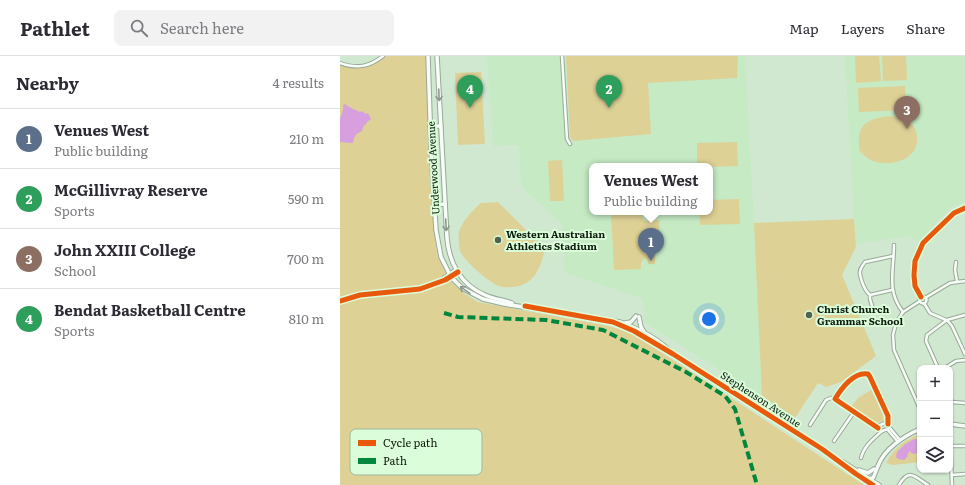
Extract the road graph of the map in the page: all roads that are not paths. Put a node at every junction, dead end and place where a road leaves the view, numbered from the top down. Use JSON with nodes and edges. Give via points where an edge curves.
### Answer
{"nodes":[{"id":1,"x":382,"y":56,"type":"edge"},
{"id":2,"x":428,"y":56,"type":"edge"},
{"id":3,"x":437,"y":56,"type":"edge"},
{"id":4,"x":562,"y":56,"type":"edge"},
{"id":5,"x":340,"y":63,"type":"edge"},
{"id":6,"x":430,"y":126,"type":"junction"},
{"id":7,"x":441,"y":126,"type":"junction"},
{"id":8,"x":570,"y":144,"type":"dead end"},
{"id":9,"x":434,"y":204,"type":"junction"},
{"id":10,"x":445,"y":204,"type":"junction"},
{"id":11,"x":965,"y":208,"type":"edge"},
{"id":12,"x":894,"y":245,"type":"dead end"},
{"id":13,"x":893,"y":256,"type":"junction"},
{"id":14,"x":956,"y":262,"type":"dead end"},
{"id":15,"x":457,"y":271,"type":"junction"},
{"id":16,"x":450,"y":275,"type":"junction"},
{"id":17,"x":965,"y":280,"type":"edge"},
{"id":18,"x":957,"y":281,"type":"junction"},
{"id":19,"x":892,"y":290,"type":"junction"},
{"id":20,"x":870,"y":295,"type":"junction"},
{"id":21,"x":921,"y":297,"type":"junction"},
{"id":22,"x":926,"y":298,"type":"junction"},
{"id":23,"x":340,"y":301,"type":"edge"},
{"id":24,"x":920,"y":301,"type":"junction"},
{"id":25,"x":924,"y":303,"type":"junction"},
{"id":26,"x":517,"y":305,"type":"junction"},
{"id":27,"x":873,"y":309,"type":"dead end"},
{"id":28,"x":904,"y":312,"type":"junction"},
{"id":29,"x":965,"y":314,"type":"edge"},
{"id":30,"x":947,"y":320,"type":"junction"},
{"id":31,"x":614,"y":322,"type":"junction"},
{"id":32,"x":620,"y":322,"type":"junction"},
{"id":33,"x":644,"y":333,"type":"junction"},
{"id":34,"x":673,"y":354,"type":"junction"},
{"id":35,"x":965,"y":354,"type":"edge"},
{"id":36,"x":965,"y":360,"type":"edge"},
{"id":37,"x":937,"y":365,"type":"edge"},
{"id":38,"x":950,"y":365,"type":"edge"},
{"id":39,"x":835,"y":399,"type":"junction"},
{"id":40,"x":951,"y":401,"type":"edge"},
{"id":41,"x":917,"y":402,"type":"edge"},
{"id":42,"x":965,"y":404,"type":"edge"},
{"id":43,"x":854,"y":412,"type":"junction"},
{"id":44,"x":953,"y":424,"type":"edge"},
{"id":45,"x":810,"y":425,"type":"dead end"},
{"id":46,"x":887,"y":426,"type":"junction"},
{"id":47,"x":965,"y":426,"type":"edge"},
{"id":48,"x":879,"y":428,"type":"junction"},
{"id":49,"x":917,"y":431,"type":"edge"},
{"id":50,"x":834,"y":441,"type":"dead end"},
{"id":51,"x":899,"y":441,"type":"junction"},
{"id":52,"x":953,"y":446,"type":"edge"},
{"id":53,"x":965,"y":446,"type":"edge"},
{"id":54,"x":861,"y":458,"type":"dead end"},
{"id":55,"x":839,"y":460,"type":"junction"},
{"id":56,"x":846,"y":464,"type":"junction"},
{"id":57,"x":878,"y":466,"type":"junction"},
{"id":58,"x":874,"y":470,"type":"junction"},
{"id":59,"x":952,"y":473,"type":"joint"},
{"id":60,"x":965,"y":474,"type":"edge"},
{"id":61,"x":863,"y":479,"type":"junction"},
{"id":62,"x":869,"y":479,"type":"junction"},
{"id":63,"x":874,"y":485,"type":"edge"},
{"id":64,"x":879,"y":485,"type":"edge"},
{"id":65,"x":899,"y":485,"type":"edge"},
{"id":66,"x":928,"y":485,"type":"edge"},
{"id":67,"x":952,"y":485,"type":"edge"}],
"edges":[{"from":1,"to":5,"type":"street","via":[[363,66]]},
{"from":2,"to":6,"type":"main road","name":"Underwood Avenue"},
{"from":3,"to":7,"type":"main road","name":"Underwood Avenue","one_way":true},
{"from":4,"to":8,"type":"street","via":[[567,139]]},
{"from":6,"to":7,"type":"main road"},
{"from":6,"to":9,"type":"main road","name":"Underwood Avenue"},
{"from":7,"to":10,"type":"main road","name":"Underwood Avenue"},
{"from":9,"to":10,"type":"main road"},
{"from":9,"to":16,"type":"main road","name":"Underwood Avenue","via":[[439,248]]},
{"from":10,"to":15,"type":"main road","name":"Underwood Avenue","one_way":true,"via":[[448,248]]},
{"from":11,"to":21,"type":"street","via":[[954,213],[923,243],[915,261],[914,275],[915,286]]},
{"from":12,"to":13,"type":"street"},
{"from":13,"to":19,"type":"street"},
{"from":13,"to":20,"type":"street","via":[[865,262],[861,268],[860,274],[866,292]]},
{"from":14,"to":18,"type":"street"},
{"from":15,"to":16,"type":"main road"},
{"from":15,"to":26,"type":"main road","name":"Stephenson Avenue","via":[[466,282],[480,292]]},
{"from":16,"to":23,"type":"main road","via":[[430,287]]},
{"from":26,"to":16,"type":"main road","name":"Stephenson Avenue","one_way":true,"via":[[476,296],[462,288]]},
{"from":17,"to":18,"type":"street"},
{"from":18,"to":22,"type":"street"},
{"from":19,"to":20,"type":"street"},
{"from":19,"to":28,"type":"street","via":[[898,306]]},
{"from":20,"to":27,"type":"street"},
{"from":21,"to":22,"type":"street"},
{"from":21,"to":24,"type":"street"},
{"from":22,"to":25,"type":"street"},
{"from":24,"to":25,"type":"street"},
{"from":24,"to":28,"type":"street"},
{"from":25,"to":30,"type":"street","via":[[930,313]]},
{"from":26,"to":31,"type":"main road","name":"Stephenson Avenue"},
{"from":28,"to":41,"type":"street","via":[[896,323],[893,335],[894,350]]},
{"from":29,"to":30,"type":"street"},
{"from":30,"to":35,"type":"street"},
{"from":30,"to":37,"type":"street","via":[[930,331],[926,337]]},
{"from":31,"to":32,"type":"main road","name":"Stephenson Avenue"},
{"from":31,"to":34,"type":"main road","name":"Stephenson Avenue"},
{"from":32,"to":33,"type":"main road","name":"Stephenson Avenue"},
{"from":32,"to":33,"type":"main road","via":[[630,322],[637,316]]},
{"from":33,"to":34,"type":"main road","name":"Stephenson Avenue"},
{"from":34,"to":55,"type":"main road","name":"Stephenson Avenue"},
{"from":36,"to":38,"type":"street"},
{"from":39,"to":43,"type":"street"},
{"from":39,"to":45,"type":"street","via":[[826,400]]},
{"from":39,"to":46,"type":"street","via":[[846,384],[861,374],[868,374],[886,414]]},
{"from":40,"to":42,"type":"street"},
{"from":43,"to":48,"type":"street"},
{"from":43,"to":50,"type":"street"},
{"from":44,"to":47,"type":"main road"},
{"from":46,"to":48,"type":"street"},
{"from":46,"to":48,"type":"street"},
{"from":46,"to":51,"type":"street"},
{"from":48,"to":54,"type":"street"},
{"from":49,"to":51,"type":"main road"},
{"from":51,"to":57,"type":"main road"},
{"from":52,"to":53,"type":"street"},
{"from":55,"to":56,"type":"main road","name":"Stephenson Avenue"},
{"from":55,"to":61,"type":"main road","name":"Stephenson Avenue"},
{"from":56,"to":58,"type":"main road","via":[[864,472]]},
{"from":56,"to":62,"type":"main road","name":"Stephenson Avenue"},
{"from":57,"to":58,"type":"main road"},
{"from":57,"to":62,"type":"main road","via":[[873,478]]},
{"from":58,"to":62,"type":"main road"},
{"from":59,"to":60,"type":"street"},
{"from":59,"to":67,"type":"street"},
{"from":61,"to":62,"type":"main road"},
{"from":61,"to":63,"type":"main road","name":"Stephenson Avenue"},
{"from":62,"to":63,"type":"main road"},
{"from":62,"to":64,"type":"main road","name":"Stephenson Avenue"},
{"from":65,"to":66,"type":"street","via":[[904,477],[909,475]]}]}
